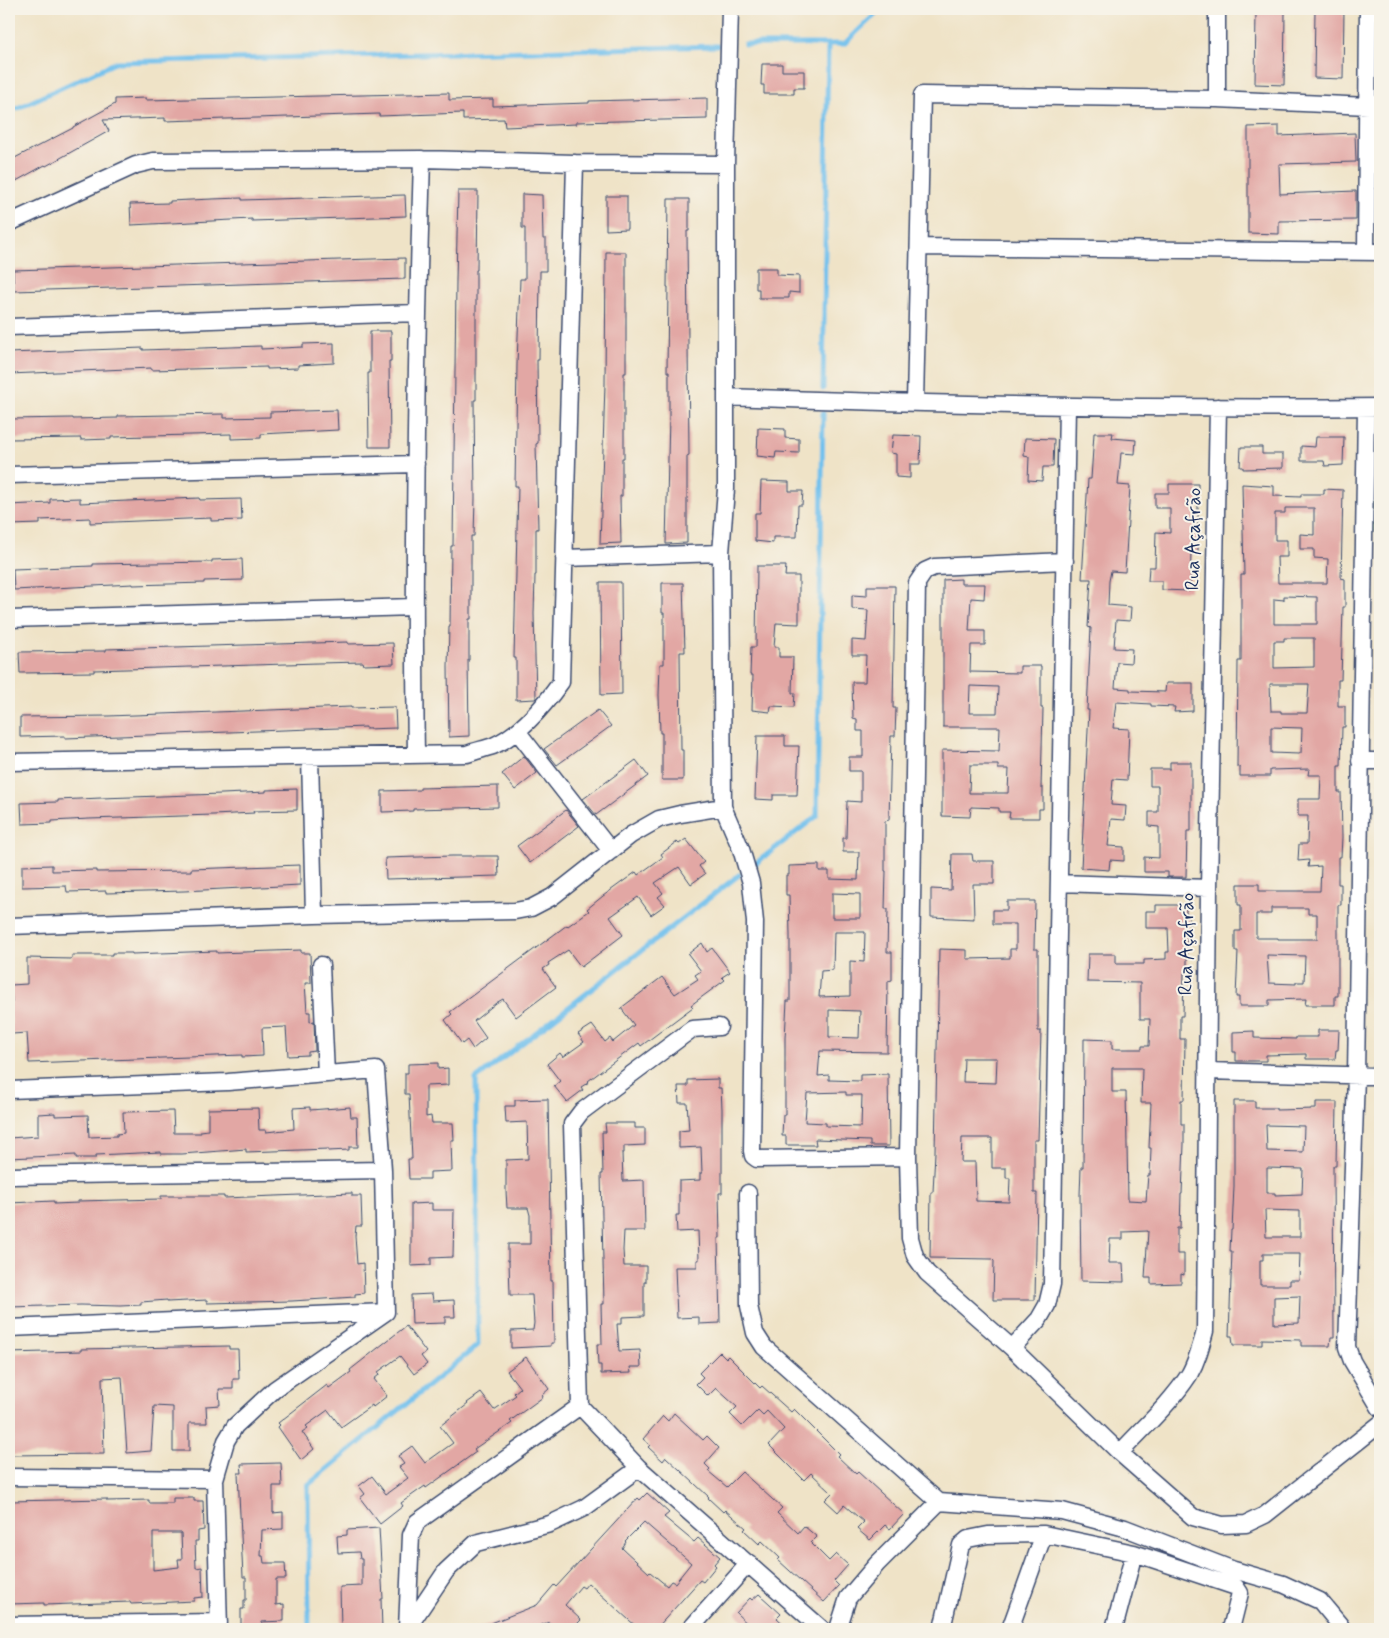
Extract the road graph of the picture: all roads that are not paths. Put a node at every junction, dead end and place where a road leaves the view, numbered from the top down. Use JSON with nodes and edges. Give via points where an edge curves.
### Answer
{"nodes":[{"id":1,"x":730,"y":9,"type":"edge"},
{"id":2,"x":1217,"y":9,"type":"edge"},
{"id":3,"x":1368,"y":9,"type":"edge"},
{"id":4,"x":1217,"y":99,"type":"junction"},
{"id":5,"x":1368,"y":106,"type":"junction"},
{"id":6,"x":422,"y":159,"type":"junction"},
{"id":7,"x":574,"y":163,"type":"junction"},
{"id":8,"x":726,"y":164,"type":"junction"},
{"id":9,"x":9,"y":223,"type":"edge"},
{"id":10,"x":919,"y":247,"type":"junction"},
{"id":11,"x":1373,"y":252,"type":"edge"},
{"id":12,"x":417,"y":313,"type":"junction"},
{"id":13,"x":9,"y":327,"type":"edge"},
{"id":14,"x":726,"y":397,"type":"junction"},
{"id":15,"x":915,"y":403,"type":"junction"},
{"id":16,"x":1067,"y":406,"type":"junction"},
{"id":17,"x":1218,"y":407,"type":"junction"},
{"id":18,"x":1373,"y":407,"type":"edge"},
{"id":19,"x":416,"y":464,"type":"junction"},
{"id":20,"x":9,"y":474,"type":"edge"},
{"id":21,"x":721,"y":553,"type":"junction"},
{"id":22,"x":564,"y":558,"type":"junction"},
{"id":23,"x":1065,"y":561,"type":"junction"},
{"id":24,"x":414,"y":607,"type":"junction"},
{"id":25,"x":9,"y":619,"type":"edge"},
{"id":26,"x":517,"y":731,"type":"junction"},
{"id":27,"x":416,"y":755,"type":"junction"},
{"id":28,"x":310,"y":757,"type":"junction"},
{"id":29,"x":1360,"y":760,"type":"junction"},
{"id":30,"x":1380,"y":761,"type":"edge"},
{"id":31,"x":9,"y":762,"type":"edge"},
{"id":32,"x":723,"y":807,"type":"junction"},
{"id":33,"x":611,"y":851,"type":"junction"},
{"id":34,"x":1059,"y":883,"type":"junction"},
{"id":35,"x":1209,"y":888,"type":"junction"},
{"id":36,"x":314,"y":915,"type":"junction"},
{"id":37,"x":9,"y":926,"type":"edge"},
{"id":38,"x":321,"y":965,"type":"dead end"},
{"id":39,"x":720,"y":1027,"type":"dead end"},
{"id":40,"x":1207,"y":1072,"type":"junction"},
{"id":41,"x":326,"y":1074,"type":"junction"},
{"id":42,"x":1356,"y":1076,"type":"junction"},
{"id":43,"x":1380,"y":1076,"type":"edge"},
{"id":44,"x":9,"y":1090,"type":"edge"},
{"id":45,"x":908,"y":1157,"type":"junction"},
{"id":46,"x":383,"y":1170,"type":"junction"},
{"id":47,"x":9,"y":1176,"type":"edge"},
{"id":48,"x":748,"y":1193,"type":"dead end"},
{"id":49,"x":386,"y":1312,"type":"junction"},
{"id":50,"x":9,"y":1328,"type":"edge"},
{"id":51,"x":1012,"y":1348,"type":"junction"},
{"id":52,"x":580,"y":1406,"type":"junction"},
{"id":53,"x":1380,"y":1408,"type":"edge"},
{"id":54,"x":1380,"y":1424,"type":"edge"},
{"id":55,"x":1120,"y":1453,"type":"junction"},
{"id":56,"x":640,"y":1468,"type":"junction"},
{"id":57,"x":9,"y":1478,"type":"edge"},
{"id":58,"x":215,"y":1479,"type":"junction"},
{"id":59,"x":939,"y":1502,"type":"junction"},
{"id":60,"x":1044,"y":1534,"type":"junction"},
{"id":61,"x":1134,"y":1553,"type":"junction"},
{"id":62,"x":749,"y":1563,"type":"junction"},
{"id":63,"x":9,"y":1625,"type":"edge"},
{"id":64,"x":219,"y":1626,"type":"edge"},
{"id":65,"x":407,"y":1629,"type":"edge"},
{"id":66,"x":690,"y":1629,"type":"edge"},
{"id":67,"x":822,"y":1629,"type":"edge"},
{"id":68,"x":838,"y":1629,"type":"edge"},
{"id":69,"x":942,"y":1629,"type":"edge"},
{"id":70,"x":1010,"y":1629,"type":"edge"},
{"id":71,"x":1114,"y":1629,"type":"edge"},
{"id":72,"x":1231,"y":1629,"type":"edge"},
{"id":73,"x":1342,"y":1629,"type":"edge"}],
"edges":[{"from":1,"to":8,"type":"street"},
{"from":2,"to":4,"type":"street"},
{"from":3,"to":5,"type":"street"},
{"from":4,"to":5,"type":"street"},
{"from":4,"to":10,"type":"street","via":[[922,95]]},
{"from":5,"to":11,"type":"street"},
{"from":6,"to":7,"type":"street"},
{"from":6,"to":9,"type":"street","via":[[153,161],[136,165]]},
{"from":6,"to":12,"type":"street"},
{"from":7,"to":8,"type":"street"},
{"from":7,"to":22,"type":"street"},
{"from":8,"to":14,"type":"street"},
{"from":10,"to":11,"type":"street"},
{"from":10,"to":15,"type":"street"},
{"from":12,"to":13,"type":"street"},
{"from":12,"to":19,"type":"street"},
{"from":14,"to":15,"type":"street"},
{"from":14,"to":21,"type":"street","via":[[726,489]]},
{"from":15,"to":16,"type":"street"},
{"from":16,"to":17,"type":"street"},
{"from":16,"to":23,"type":"street"},
{"from":17,"to":18,"type":"street"},
{"from":17,"to":35,"type":"street","name":"Rua Açafrão"},
{"from":18,"to":29,"type":"street"},
{"from":19,"to":20,"type":"street"},
{"from":19,"to":24,"type":"street"},
{"from":21,"to":22,"type":"street"},
{"from":21,"to":32,"type":"street"},
{"from":22,"to":26,"type":"street","via":[[561,682],[544,705]]},
{"from":23,"to":34,"type":"street"},
{"from":23,"to":45,"type":"street","via":[[934,567],[925,572],[917,584]]},
{"from":24,"to":25,"type":"street"},
{"from":24,"to":27,"type":"street"},
{"from":26,"to":27,"type":"street","via":[[495,745],[467,754]]},
{"from":26,"to":33,"type":"street"},
{"from":27,"to":28,"type":"street"},
{"from":28,"to":31,"type":"street"},
{"from":28,"to":36,"type":"street"},
{"from":29,"to":30,"type":"street"},
{"from":29,"to":42,"type":"street"},
{"from":32,"to":33,"type":"street","via":[[659,820],[631,835]]},
{"from":32,"to":45,"type":"street","via":[[751,883],[755,922],[754,1156],[757,1159]]},
{"from":33,"to":36,"type":"street","via":[[552,897],[531,908]]},
{"from":34,"to":35,"type":"street"},
{"from":34,"to":51,"type":"street","via":[[1052,1284],[1048,1305]]},
{"from":35,"to":40,"type":"street","name":"Rua Açafrão"},
{"from":36,"to":37,"type":"street"},
{"from":38,"to":41,"type":"street"},
{"from":39,"to":52,"type":"street","via":[[692,1029],[581,1112],[572,1124]]},
{"from":40,"to":42,"type":"street"},
{"from":40,"to":55,"type":"street","name":"Rua Açafrão","via":[[1205,1331],[1189,1374]]},
{"from":41,"to":44,"type":"street","via":[[228,1082]]},
{"from":41,"to":46,"type":"street","via":[[376,1070]]},
{"from":42,"to":43,"type":"street"},
{"from":42,"to":53,"type":"street","via":[[1348,1347],[1352,1361]]},
{"from":45,"to":51,"type":"street","via":[[910,1238],[915,1256],[927,1273]]},
{"from":46,"to":47,"type":"street"},
{"from":46,"to":49,"type":"street"},
{"from":48,"to":59,"type":"street","via":[[749,1306],[755,1333],[764,1347]]},
{"from":49,"to":50,"type":"street"},
{"from":49,"to":58,"type":"street","via":[[275,1389],[235,1426],[226,1441]]},
{"from":51,"to":55,"type":"street"},
{"from":52,"to":56,"type":"street"},
{"from":52,"to":65,"type":"street","via":[[417,1522],[411,1535]]},
{"from":54,"to":55,"type":"street","via":[[1266,1515],[1246,1524],[1222,1525],[1193,1517]]},
{"from":56,"to":62,"type":"street"},
{"from":56,"to":65,"type":"street","via":[[584,1508],[550,1524],[476,1543],[446,1571]]},
{"from":57,"to":58,"type":"street"},
{"from":58,"to":64,"type":"street"},
{"from":59,"to":68,"type":"street","via":[[848,1598]]},
{"from":59,"to":73,"type":"street","via":[[1062,1511],[1125,1528],[1234,1570],[1291,1587],[1320,1601]]},
{"from":60,"to":61,"type":"street"},
{"from":60,"to":69,"type":"street","via":[[988,1535],[968,1539],[961,1545]]},
{"from":60,"to":70,"type":"street"},
{"from":61,"to":71,"type":"street"},
{"from":61,"to":72,"type":"street","via":[[1236,1587],[1240,1593]]},
{"from":62,"to":66,"type":"street"},
{"from":62,"to":67,"type":"street"},
{"from":63,"to":64,"type":"street"}]}
